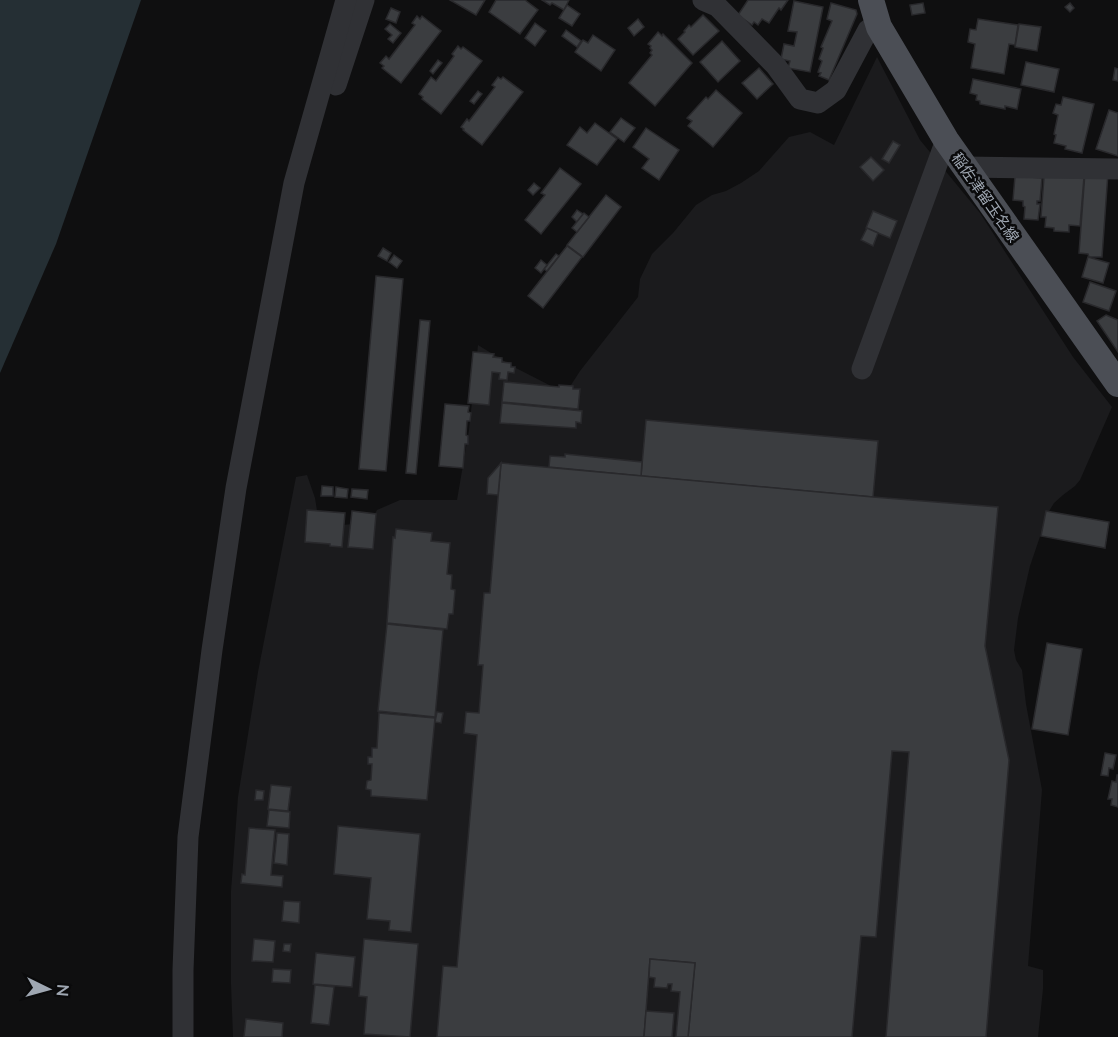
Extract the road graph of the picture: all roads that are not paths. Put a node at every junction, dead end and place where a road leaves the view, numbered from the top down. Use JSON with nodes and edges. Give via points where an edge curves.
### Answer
{"nodes":[{"id":1,"x":346,"y":0,"type":"edge"},
{"id":2,"x":364,"y":0,"type":"edge"},
{"id":3,"x":703,"y":0,"type":"edge"},
{"id":4,"x":871,"y":0,"type":"edge"},
{"id":5,"x":879,"y":27,"type":"junction"},
{"id":6,"x":314,"y":110,"type":"junction"},
{"id":7,"x":946,"y":140,"type":"junction"},
{"id":8,"x":964,"y":166,"type":"junction"},
{"id":9,"x":1118,"y":169,"type":"edge"},
{"id":10,"x":862,"y":369,"type":"dead end"},
{"id":11,"x":1118,"y":384,"type":"edge"},
{"id":12,"x":183,"y":1037,"type":"edge"}],
"edges":[{"from":1,"to":6,"type":"street"},
{"from":2,"to":6,"type":"street","via":[[334,90]]},
{"from":3,"to":5,"type":"street","via":[[717,6],[776,66],[800,99],[818,103],[836,90],[868,30]]},
{"from":4,"to":5,"type":"main road","name":"稲佐津留玉名線"},
{"from":5,"to":7,"type":"main road","name":"稲佐津留玉名線"},
{"from":6,"to":12,"type":"street","via":[[294,183],[276,274],[215,627],[188,837]]},
{"from":7,"to":8,"type":"main road","name":"稲佐津留玉名線"},
{"from":7,"to":10,"type":"street"},
{"from":8,"to":9,"type":"street"},
{"from":8,"to":11,"type":"main road","name":"稲佐津留玉名線"}]}
